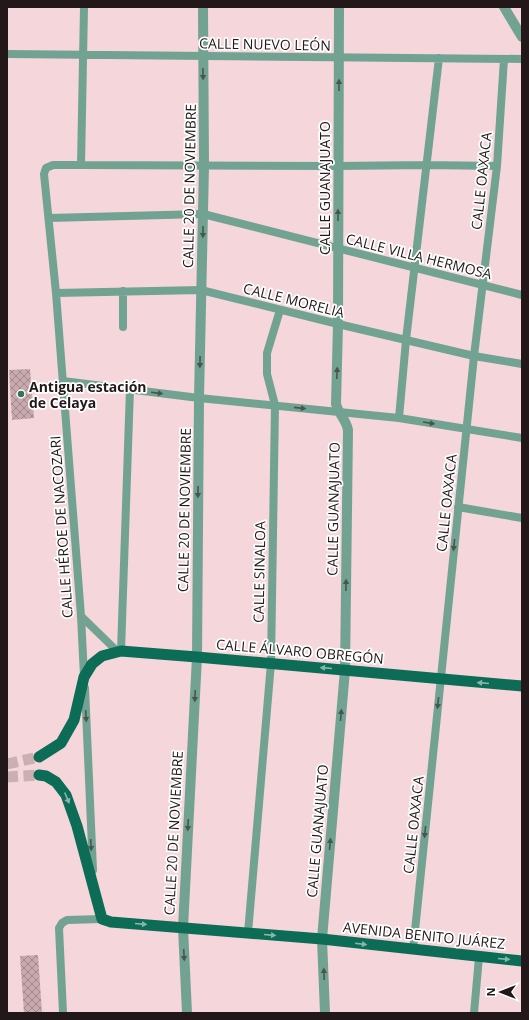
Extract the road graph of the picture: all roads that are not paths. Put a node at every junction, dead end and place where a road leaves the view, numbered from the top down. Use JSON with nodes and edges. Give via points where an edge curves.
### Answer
{"nodes":[{"id":1,"x":84,"y":7,"type":"edge"},
{"id":2,"x":203,"y":7,"type":"edge"},
{"id":3,"x":339,"y":7,"type":"edge"},
{"id":4,"x":504,"y":7,"type":"edge"},
{"id":5,"x":522,"y":38,"type":"edge"},
{"id":6,"x":7,"y":54,"type":"edge"},
{"id":7,"x":83,"y":55,"type":"junction"},
{"id":8,"x":203,"y":56,"type":"junction"},
{"id":9,"x":339,"y":57,"type":"junction"},
{"id":10,"x":439,"y":58,"type":"junction"},
{"id":11,"x":504,"y":59,"type":"junction"},
{"id":12,"x":522,"y":59,"type":"edge"},
{"id":13,"x":81,"y":165,"type":"junction"},
{"id":14,"x":426,"y":165,"type":"junction"},
{"id":15,"x":204,"y":166,"type":"junction"},
{"id":16,"x":338,"y":166,"type":"junction"},
{"id":17,"x":497,"y":166,"type":"junction"},
{"id":18,"x":203,"y":214,"type":"junction"},
{"id":19,"x":49,"y":218,"type":"junction"},
{"id":20,"x":338,"y":249,"type":"junction"},
{"id":21,"x":414,"y":268,"type":"junction"},
{"id":22,"x":483,"y":285,"type":"junction"},
{"id":23,"x":201,"y":290,"type":"junction"},
{"id":24,"x":123,"y":292,"type":"junction"},
{"id":25,"x":56,"y":293,"type":"junction"},
{"id":26,"x":522,"y":295,"type":"edge"},
{"id":27,"x":280,"y":310,"type":"junction"},
{"id":28,"x":338,"y":324,"type":"junction"},
{"id":29,"x":123,"y":327,"type":"dead end"},
{"id":30,"x":406,"y":340,"type":"junction"},
{"id":31,"x":474,"y":356,"type":"junction"},
{"id":32,"x":522,"y":364,"type":"edge"},
{"id":33,"x":63,"y":381,"type":"junction"},
{"id":34,"x":130,"y":389,"type":"junction"},
{"id":35,"x":199,"y":398,"type":"junction"},
{"id":36,"x":274,"y":406,"type":"junction"},
{"id":37,"x":338,"y":412,"type":"junction"},
{"id":38,"x":399,"y":418,"type":"junction"},
{"id":39,"x":466,"y":429,"type":"junction"},
{"id":40,"x":522,"y":438,"type":"edge"},
{"id":41,"x":458,"y":507,"type":"junction"},
{"id":42,"x":522,"y":518,"type":"edge"},
{"id":43,"x":81,"y":616,"type":"junction"},
{"id":44,"x":119,"y":652,"type":"junction"},
{"id":45,"x":197,"y":657,"type":"junction"},
{"id":46,"x":271,"y":663,"type":"junction"},
{"id":47,"x":344,"y":670,"type":"junction"},
{"id":48,"x":84,"y":677,"type":"junction"},
{"id":49,"x":441,"y":679,"type":"junction"},
{"id":50,"x":522,"y":686,"type":"edge"},
{"id":51,"x":39,"y":757,"type":"tunnel mouth"},
{"id":52,"x":39,"y":775,"type":"tunnel mouth"},
{"id":53,"x":93,"y":885,"type":"junction"},
{"id":54,"x":102,"y":918,"type":"junction"},
{"id":55,"x":182,"y":928,"type":"junction"},
{"id":56,"x":248,"y":933,"type":"junction"},
{"id":57,"x":322,"y":939,"type":"junction"},
{"id":58,"x":413,"y":950,"type":"junction"},
{"id":59,"x":479,"y":957,"type":"junction"},
{"id":60,"x":522,"y":961,"type":"edge"},
{"id":61,"x":63,"y":1013,"type":"edge"},
{"id":62,"x":187,"y":1013,"type":"edge"},
{"id":63,"x":325,"y":1013,"type":"edge"},
{"id":64,"x":474,"y":1013,"type":"edge"}],
"edges":[{"from":1,"to":7,"type":"street"},
{"from":2,"to":8,"type":"street","name":"CALLE 20 DE NOVIEMBRE"},
{"from":3,"to":9,"type":"street","name":"CALLE GUANAJUATO"},
{"from":4,"to":5,"type":"street"},
{"from":6,"to":7,"type":"street","name":"CALLE NUEVO LEÓN"},
{"from":7,"to":8,"type":"street","name":"CALLE NUEVO LEÓN"},
{"from":7,"to":13,"type":"street"},
{"from":8,"to":9,"type":"street","name":"CALLE NUEVO LEÓN"},
{"from":8,"to":15,"type":"street","name":"CALLE 20 DE NOVIEMBRE","one_way":true},
{"from":9,"to":10,"type":"street","name":"CALLE NUEVO LEÓN"},
{"from":16,"to":9,"type":"street","name":"CALLE GUANAJUATO","one_way":true},
{"from":10,"to":11,"type":"street","name":"CALLE NUEVO LEÓN"},
{"from":10,"to":14,"type":"street"},
{"from":11,"to":12,"type":"street","name":"CALLE NUEVO LEÓN"},
{"from":11,"to":17,"type":"street","name":"CALLE OAXACA"},
{"from":13,"to":15,"type":"street"},
{"from":13,"to":19,"type":"street","name":"CALLE HÉROE DE NACOZARI","via":[[52,165],[46,168],[44,174]]},
{"from":14,"to":16,"type":"street"},
{"from":14,"to":17,"type":"street"},
{"from":14,"to":21,"type":"street"},
{"from":15,"to":16,"type":"street"},
{"from":15,"to":18,"type":"street","name":"CALLE 20 DE NOVIEMBRE"},
{"from":20,"to":16,"type":"street","name":"CALLE GUANAJUATO","one_way":true},
{"from":17,"to":22,"type":"street","name":"CALLE OAXACA"},
{"from":18,"to":19,"type":"street","name":"CALLE VILLA HERMOSA"},
{"from":18,"to":20,"type":"street","name":"CALLE VILLA HERMOSA"},
{"from":18,"to":23,"type":"street","name":"CALLE 20 DE NOVIEMBRE","one_way":true},
{"from":19,"to":25,"type":"street","name":"CALLE HÉROE DE NACOZARI"},
{"from":20,"to":21,"type":"street","name":"CALLE VILLA HERMOSA"},
{"from":20,"to":28,"type":"street","name":"CALLE GUANAJUATO"},
{"from":21,"to":22,"type":"street","name":"CALLE VILLA HERMOSA"},
{"from":21,"to":30,"type":"street"},
{"from":22,"to":26,"type":"street","name":"CALLE VILLA HERMOSA"},
{"from":22,"to":31,"type":"street","name":"CALLE OAXACA"},
{"from":23,"to":24,"type":"street","name":"CALLE MORELIA"},
{"from":23,"to":27,"type":"street","name":"CALLE MORELIA"},
{"from":23,"to":35,"type":"street","name":"CALLE 20 DE NOVIEMBRE","one_way":true},
{"from":24,"to":25,"type":"street","name":"CALLE MORELIA"},
{"from":24,"to":29,"type":"street"},
{"from":25,"to":33,"type":"street","name":"CALLE HÉROE DE NACOZARI"},
{"from":27,"to":28,"type":"street","name":"CALLE MORELIA"},
{"from":27,"to":36,"type":"street","name":"CALLE SINALOA","via":[[267,353],[267,374]]},
{"from":28,"to":30,"type":"street","name":"CALLE MORELIA"},
{"from":37,"to":28,"type":"street","name":"CALLE GUANAJUATO","one_way":true},
{"from":30,"to":31,"type":"street","name":"CALLE MORELIA"},
{"from":30,"to":38,"type":"street"},
{"from":31,"to":32,"type":"street","name":"CALLE MORELIA"},
{"from":31,"to":39,"type":"street","name":"CALLE OAXACA"},
{"from":33,"to":34,"type":"street"},
{"from":33,"to":43,"type":"street","name":"CALLE HÉROE DE NACOZARI"},
{"from":34,"to":35,"type":"street","one_way":true},
{"from":34,"to":44,"type":"street"},
{"from":35,"to":36,"type":"street"},
{"from":35,"to":45,"type":"street","name":"CALLE 20 DE NOVIEMBRE","one_way":true},
{"from":36,"to":37,"type":"street","one_way":true},
{"from":36,"to":46,"type":"street","name":"CALLE SINALOA"},
{"from":37,"to":38,"type":"street"},
{"from":47,"to":37,"type":"street","name":"CALLE GUANAJUATO","one_way":true,"via":[[348,430],[346,422]]},
{"from":38,"to":39,"type":"street","one_way":true},
{"from":39,"to":40,"type":"street"},
{"from":39,"to":41,"type":"street","name":"CALLE OAXACA"},
{"from":41,"to":42,"type":"street"},
{"from":41,"to":49,"type":"street","name":"CALLE OAXACA","one_way":true},
{"from":43,"to":44,"type":"street"},
{"from":43,"to":48,"type":"street","name":"CALLE HÉROE DE NACOZARI"},
{"from":44,"to":45,"type":"main road","name":"CALLE ÁLVARO OBREGÓN"},
{"from":44,"to":48,"type":"main road","name":"CALLE ÁLVARO OBREGÓN","via":[[102,656],[92,664]]},
{"from":45,"to":46,"type":"main road","name":"CALLE ÁLVARO OBREGÓN"},
{"from":45,"to":55,"type":"street","name":"CALLE 20 DE NOVIEMBRE","one_way":true},
{"from":47,"to":46,"type":"main road","name":"CALLE ÁLVARO OBREGÓN","one_way":true},
{"from":46,"to":56,"type":"street","name":"CALLE SINALOA"},
{"from":47,"to":49,"type":"main road","name":"CALLE ÁLVARO OBREGÓN"},
{"from":57,"to":47,"type":"street","name":"CALLE GUANAJUATO","one_way":true},
{"from":48,"to":51,"type":"main road","via":[[74,720],[61,743]]},
{"from":48,"to":53,"type":"street","name":"CALLE HÉROE DE NACOZARI","one_way":true},
{"from":50,"to":49,"type":"main road","name":"CALLE ÁLVARO OBREGÓN","one_way":true},
{"from":49,"to":58,"type":"street","name":"CALLE OAXACA","one_way":true},
{"from":52,"to":53,"type":"main road","one_way":true,"via":[[56,782],[66,795]]},
{"from":53,"to":54,"type":"main road"},
{"from":54,"to":55,"type":"main road","name":"AVENIDA BENITO JUÁREZ","one_way":true,"via":[[111,922]]},
{"from":54,"to":61,"type":"street","via":[[67,920],[59,928]]},
{"from":55,"to":56,"type":"main road","name":"AVENIDA BENITO JUÁREZ"},
{"from":55,"to":62,"type":"street","name":"CALLE 20 DE NOVIEMBRE","one_way":true},
{"from":56,"to":57,"type":"main road","name":"AVENIDA BENITO JUÁREZ","one_way":true},
{"from":57,"to":58,"type":"main road","name":"AVENIDA BENITO JUÁREZ","one_way":true},
{"from":63,"to":57,"type":"street","name":"CALLE GUANAJUATO","one_way":true},
{"from":58,"to":59,"type":"main road","name":"AVENIDA BENITO JUÁREZ"},
{"from":59,"to":60,"type":"main road","name":"AVENIDA BENITO JUÁREZ","one_way":true},
{"from":59,"to":64,"type":"street"}]}
